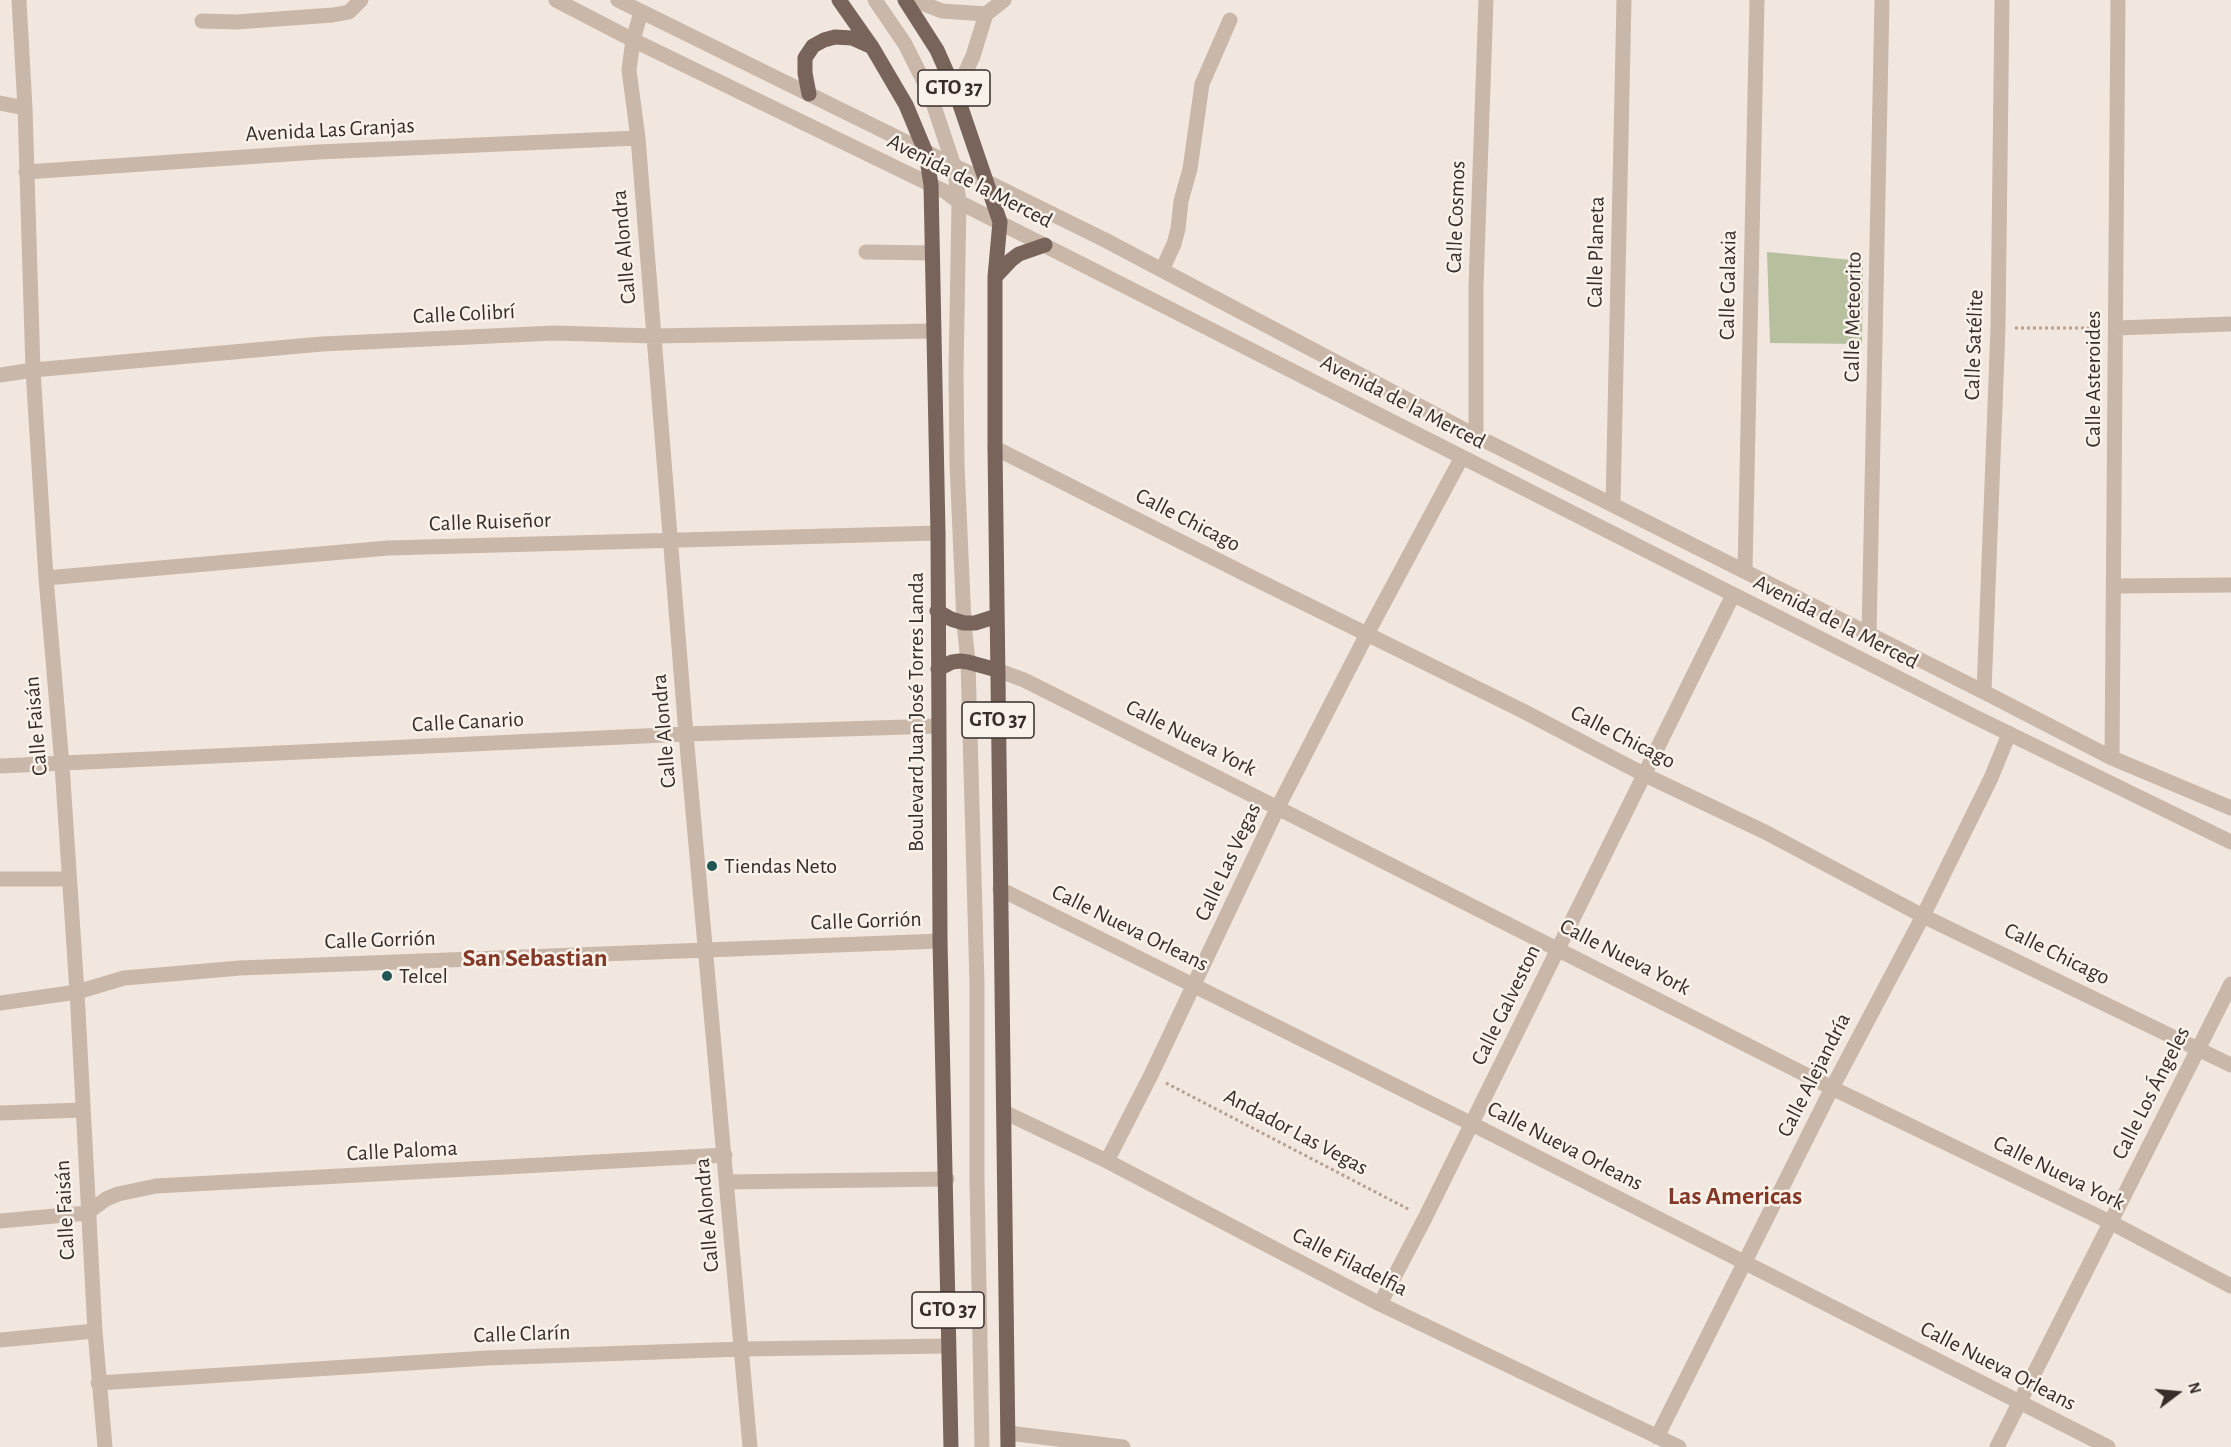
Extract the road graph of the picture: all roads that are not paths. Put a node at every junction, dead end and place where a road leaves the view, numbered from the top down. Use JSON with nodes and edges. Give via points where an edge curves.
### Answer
{"nodes":[{"id":1,"x":19,"y":0,"type":"edge"},
{"id":2,"x":361,"y":0,"type":"edge"},
{"id":3,"x":556,"y":0,"type":"edge"},
{"id":4,"x":618,"y":0,"type":"edge"},
{"id":5,"x":839,"y":0,"type":"edge"},
{"id":6,"x":875,"y":0,"type":"edge"},
{"id":7,"x":905,"y":0,"type":"edge"},
{"id":8,"x":914,"y":0,"type":"edge"},
{"id":9,"x":1004,"y":0,"type":"edge"},
{"id":10,"x":1486,"y":0,"type":"edge"},
{"id":11,"x":1624,"y":0,"type":"edge"},
{"id":12,"x":1757,"y":0,"type":"edge"},
{"id":13,"x":1882,"y":0,"type":"edge"},
{"id":14,"x":2002,"y":0,"type":"edge"},
{"id":15,"x":2118,"y":0,"type":"edge"},
{"id":16,"x":641,"y":12,"type":"junction"},
{"id":17,"x":986,"y":14,"type":"junction"},
{"id":18,"x":1230,"y":20,"type":"dead end"},
{"id":19,"x":202,"y":21,"type":"dead end"},
{"id":20,"x":633,"y":40,"type":"junction"},
{"id":21,"x":872,"y":47,"type":"junction"},
{"id":22,"x":956,"y":93,"type":"junction"},
{"id":23,"x":809,"y":94,"type":"junction"},
{"id":24,"x":0,"y":102,"type":"edge"},
{"id":25,"x":25,"y":108,"type":"junction"},
{"id":26,"x":638,"y":138,"type":"junction"},
{"id":27,"x":926,"y":153,"type":"junction"},
{"id":28,"x":954,"y":166,"type":"junction"},
{"id":29,"x":26,"y":172,"type":"junction"},
{"id":30,"x":987,"y":183,"type":"junction"},
{"id":31,"x":931,"y":185,"type":"junction"},
{"id":32,"x":959,"y":202,"type":"junction"},
{"id":33,"x":1000,"y":222,"type":"junction"},
{"id":34,"x":1045,"y":245,"type":"junction"},
{"id":35,"x":866,"y":252,"type":"dead end"},
{"id":36,"x":932,"y":253,"type":"junction"},
{"id":37,"x":1162,"y":270,"type":"junction"},
{"id":38,"x":995,"y":278,"type":"junction"},
{"id":39,"x":2231,"y":324,"type":"edge"},
{"id":40,"x":2116,"y":328,"type":"junction"},
{"id":41,"x":933,"y":332,"type":"junction"},
{"id":42,"x":654,"y":336,"type":"junction"},
{"id":43,"x":33,"y":370,"type":"junction"},
{"id":44,"x":0,"y":375,"type":"edge"},
{"id":45,"x":1476,"y":436,"type":"junction"},
{"id":46,"x":995,"y":447,"type":"junction"},
{"id":47,"x":1462,"y":457,"type":"junction"},
{"id":48,"x":1613,"y":505,"type":"junction"},
{"id":49,"x":938,"y":533,"type":"junction"},
{"id":50,"x":671,"y":541,"type":"junction"},
{"id":51,"x":1745,"y":571,"type":"junction"},
{"id":52,"x":46,"y":578,"type":"junction"},
{"id":53,"x":2231,"y":585,"type":"edge"},
{"id":54,"x":2114,"y":586,"type":"junction"},
{"id":55,"x":1733,"y":595,"type":"junction"},
{"id":56,"x":937,"y":611,"type":"junction"},
{"id":57,"x":997,"y":616,"type":"junction"},
{"id":58,"x":964,"y":622,"type":"junction"},
{"id":59,"x":1367,"y":634,"type":"junction"},
{"id":60,"x":1869,"y":635,"type":"junction"},
{"id":61,"x":968,"y":662,"type":"junction"},
{"id":62,"x":938,"y":669,"type":"junction"},
{"id":63,"x":997,"y":670,"type":"junction"},
{"id":64,"x":1984,"y":692,"type":"junction"},
{"id":65,"x":938,"y":726,"type":"junction"},
{"id":66,"x":686,"y":734,"type":"junction"},
{"id":67,"x":2009,"y":734,"type":"junction"},
{"id":68,"x":2112,"y":759,"type":"junction"},
{"id":69,"x":62,"y":765,"type":"junction"},
{"id":70,"x":0,"y":766,"type":"edge"},
{"id":71,"x":1645,"y":775,"type":"junction"},
{"id":72,"x":1278,"y":807,"type":"junction"},
{"id":73,"x":2231,"y":808,"type":"edge"},
{"id":74,"x":2231,"y":842,"type":"edge"},
{"id":75,"x":0,"y":879,"type":"edge"},
{"id":76,"x":69,"y":879,"type":"junction"},
{"id":77,"x":1000,"y":889,"type":"junction"},
{"id":78,"x":1923,"y":916,"type":"junction"},
{"id":79,"x":940,"y":941,"type":"junction"},
{"id":80,"x":707,"y":949,"type":"junction"},
{"id":81,"x":1559,"y":949,"type":"junction"},
{"id":82,"x":2231,"y":984,"type":"edge"},
{"id":83,"x":1194,"y":985,"type":"junction"},
{"id":84,"x":77,"y":992,"type":"junction"},
{"id":85,"x":0,"y":1003,"type":"edge"},
{"id":86,"x":2200,"y":1048,"type":"junction"},
{"id":87,"x":2231,"y":1065,"type":"edge"},
{"id":88,"x":1832,"y":1088,"type":"junction"},
{"id":89,"x":82,"y":1110,"type":"junction"},
{"id":90,"x":1004,"y":1112,"type":"junction"},
{"id":91,"x":0,"y":1113,"type":"edge"},
{"id":92,"x":1472,"y":1124,"type":"junction"},
{"id":93,"x":725,"y":1155,"type":"junction"},
{"id":94,"x":1107,"y":1161,"type":"junction"},
{"id":95,"x":947,"y":1179,"type":"junction"},
{"id":96,"x":727,"y":1182,"type":"junction"},
{"id":97,"x":87,"y":1213,"type":"junction"},
{"id":98,"x":0,"y":1221,"type":"edge"},
{"id":99,"x":2110,"y":1222,"type":"junction"},
{"id":100,"x":1744,"y":1263,"type":"junction"},
{"id":101,"x":2231,"y":1286,"type":"edge"},
{"id":102,"x":1380,"y":1304,"type":"junction"},
{"id":103,"x":94,"y":1331,"type":"junction"},
{"id":104,"x":0,"y":1340,"type":"edge"},
{"id":105,"x":948,"y":1346,"type":"junction"},
{"id":106,"x":742,"y":1348,"type":"junction"},
{"id":107,"x":98,"y":1383,"type":"junction"},
{"id":108,"x":2020,"y":1402,"type":"junction"},
{"id":109,"x":1657,"y":1437,"type":"junction"},
{"id":110,"x":1008,"y":1440,"type":"edge"},
{"id":111,"x":105,"y":1447,"type":"edge"},
{"id":112,"x":750,"y":1447,"type":"edge"},
{"id":113,"x":951,"y":1447,"type":"edge"},
{"id":114,"x":982,"y":1447,"type":"edge"},
{"id":115,"x":1123,"y":1447,"type":"edge"},
{"id":116,"x":1679,"y":1447,"type":"edge"},
{"id":117,"x":1997,"y":1447,"type":"edge"},
{"id":118,"x":2108,"y":1447,"type":"edge"}],
"edges":[{"from":1,"to":25,"type":"street","name":"Calle Faisán"},
{"from":2,"to":19,"type":"street","via":[[349,12],[333,15]]},
{"from":3,"to":20,"type":"street","name":"Avenida de la Merced"},
{"from":4,"to":16,"type":"street","name":"Avenida de la Merced"},
{"from":5,"to":21,"type":"main road","name":"Boulevard Juan José Torres Landa","number":"GTO 37"},
{"from":6,"to":28,"type":"street","via":[[905,44],[930,94]]},
{"from":7,"to":22,"type":"main road","number":"GTO 37","via":[[937,50]]},
{"from":8,"to":17,"type":"street","via":[[942,11]]},
{"from":9,"to":17,"type":"street"},
{"from":10,"to":45,"type":"street","name":"Calle Cosmos","via":[[1476,286]]},
{"from":11,"to":48,"type":"street","name":"Calle Planeta"},
{"from":12,"to":51,"type":"street","name":"Calle Galaxia"},
{"from":13,"to":60,"type":"street","name":"Calle Meteorito"},
{"from":14,"to":64,"type":"street","name":"Calle Satélite","via":[[1998,328]]},
{"from":15,"to":40,"type":"street","name":"Calle Asteroides"},
{"from":16,"to":20,"type":"street","name":"Calle Alondra"},
{"from":16,"to":23,"type":"street","name":"Avenida de la Merced"},
{"from":17,"to":22,"type":"street"},
{"from":18,"to":37,"type":"street","via":[[1202,84],[1178,229]]},
{"from":20,"to":26,"type":"street","name":"Calle Alondra","via":[[629,70]]},
{"from":20,"to":31,"type":"street","name":"Avenida de la Merced"},
{"from":21,"to":23,"type":"main road","via":[[852,39],[835,38],[813,46],[805,58]]},
{"from":21,"to":27,"type":"main road","name":"Boulevard Juan José Torres Landa","number":"GTO 37","via":[[906,105]]},
{"from":22,"to":30,"type":"main road","number":"GTO 37"},
{"from":23,"to":27,"type":"street","name":"Avenida de la Merced"},
{"from":24,"to":25,"type":"street"},
{"from":25,"to":29,"type":"street","name":"Calle Faisán"},
{"from":26,"to":29,"type":"street","name":"Avenida Las Granjas","via":[[318,152]]},
{"from":26,"to":42,"type":"street","name":"Calle Alondra"},
{"from":27,"to":28,"type":"street","name":"Avenida de la Merced"},
{"from":27,"to":31,"type":"main road","name":"Boulevard Juan José Torres Landa","number":"GTO 37"},
{"from":28,"to":30,"type":"street","name":"Avenida de la Merced"},
{"from":28,"to":32,"type":"street"},
{"from":29,"to":43,"type":"street","name":"Calle Faisán"},
{"from":30,"to":33,"type":"main road","number":"GTO 37"},
{"from":30,"to":37,"type":"street","name":"Avenida de la Merced"},
{"from":31,"to":32,"type":"street","name":"Avenida de la Merced"},
{"from":31,"to":36,"type":"main road","name":"Boulevard Juan José Torres Landa","number":"GTO 37"},
{"from":32,"to":33,"type":"street","name":"Avenida de la Merced"},
{"from":32,"to":58,"type":"street","via":[[957,441]]},
{"from":33,"to":34,"type":"street","name":"Avenida de la Merced"},
{"from":33,"to":38,"type":"main road","number":"GTO 37"},
{"from":34,"to":38,"type":"main road","via":[[1019,254]]},
{"from":34,"to":47,"type":"street","name":"Avenida de la Merced"},
{"from":35,"to":36,"type":"street"},
{"from":36,"to":41,"type":"main road","name":"Boulevard Juan José Torres Landa","number":"GTO 37"},
{"from":37,"to":45,"type":"street","name":"Avenida de la Merced"},
{"from":38,"to":46,"type":"main road","number":"GTO 37"},
{"from":39,"to":40,"type":"street"},
{"from":40,"to":54,"type":"street","name":"Calle Asteroides"},
{"from":41,"to":42,"type":"street","name":"Calle Colibrí"},
{"from":41,"to":49,"type":"main road","name":"Boulevard Juan José Torres Landa","number":"GTO 37"},
{"from":42,"to":43,"type":"street","name":"Calle Colibrí","via":[[554,333],[322,344]]},
{"from":42,"to":50,"type":"street","name":"Calle Alondra"},
{"from":43,"to":44,"type":"street","name":"Calle Colibrí"},
{"from":43,"to":52,"type":"street","name":"Calle Faisán"},
{"from":45,"to":48,"type":"street","name":"Avenida de la Merced"},
{"from":46,"to":57,"type":"main road","number":"GTO 37"},
{"from":46,"to":59,"type":"street","name":"Calle Chicago"},
{"from":47,"to":55,"type":"street","name":"Avenida de la Merced"},
{"from":47,"to":59,"type":"street","name":"Calle Las Vegas"},
{"from":48,"to":51,"type":"street","name":"Avenida de la Merced"},
{"from":49,"to":50,"type":"street","name":"Calle Ruiseñor"},
{"from":49,"to":56,"type":"main road","name":"Boulevard Juan José Torres Landa","number":"GTO 37"},
{"from":50,"to":52,"type":"street","name":"Calle Ruiseñor","via":[[388,548]]},
{"from":50,"to":66,"type":"street","name":"Calle Alondra"},
{"from":51,"to":60,"type":"street","name":"Avenida de la Merced"},
{"from":52,"to":69,"type":"street","name":"Calle Faisán"},
{"from":53,"to":54,"type":"street"},
{"from":54,"to":68,"type":"street","name":"Calle Asteroides"},
{"from":55,"to":67,"type":"street","name":"Avenida de la Merced"},
{"from":55,"to":71,"type":"street","name":"Calle Galveston"},
{"from":56,"to":58,"type":"main road"},
{"from":56,"to":62,"type":"main road","name":"Boulevard Juan José Torres Landa","number":"GTO 37"},
{"from":57,"to":58,"type":"main road"},
{"from":57,"to":63,"type":"main road","number":"GTO 37"},
{"from":58,"to":61,"type":"street"},
{"from":59,"to":71,"type":"street","name":"Calle Chicago"},
{"from":59,"to":72,"type":"street","name":"Calle Las Vegas"},
{"from":60,"to":64,"type":"street","name":"Avenida de la Merced"},
{"from":61,"to":62,"type":"main road","via":[[952,662]]},
{"from":61,"to":63,"type":"main road"},
{"from":61,"to":114,"type":"street","via":[[977,984]]},
{"from":62,"to":65,"type":"main road","name":"Boulevard Juan José Torres Landa","number":"GTO 37"},
{"from":63,"to":72,"type":"street","name":"Calle Nueva York"},
{"from":63,"to":77,"type":"main road","number":"GTO 37"},
{"from":64,"to":68,"type":"street","name":"Avenida de la Merced"},
{"from":65,"to":66,"type":"street","name":"Calle Canario"},
{"from":65,"to":79,"type":"main road","name":"Boulevard Juan José Torres Landa","number":"GTO 37"},
{"from":66,"to":69,"type":"street","name":"Calle Canario"},
{"from":66,"to":80,"type":"street","name":"Calle Alondra"},
{"from":67,"to":74,"type":"street","name":"Avenida de la Merced"},
{"from":67,"to":78,"type":"street","name":"Calle Alejandría"},
{"from":68,"to":73,"type":"street","name":"Avenida de la Merced"},
{"from":69,"to":70,"type":"street","name":"Calle Canario"},
{"from":69,"to":76,"type":"street","name":"Calle Faisán"},
{"from":71,"to":78,"type":"street","name":"Calle Chicago","via":[[1765,832]]},
{"from":71,"to":81,"type":"street","name":"Calle Galveston"},
{"from":72,"to":81,"type":"street","name":"Calle Nueva York"},
{"from":72,"to":83,"type":"street","name":"Calle Las Vegas"},
{"from":75,"to":76,"type":"street"},
{"from":76,"to":84,"type":"street","name":"Calle Faisán"},
{"from":77,"to":83,"type":"street","name":"Calle Nueva Orleans"},
{"from":77,"to":90,"type":"main road","number":"GTO 37"},
{"from":78,"to":86,"type":"street","name":"Calle Chicago"},
{"from":78,"to":88,"type":"street","name":"Calle Alejandría"},
{"from":79,"to":80,"type":"street","name":"Calle Gorrión"},
{"from":79,"to":95,"type":"main road","name":"Boulevard Juan José Torres Landa","number":"GTO 37"},
{"from":80,"to":84,"type":"street","name":"Calle Gorrión","via":[[240,968],[124,978]]},
{"from":80,"to":93,"type":"street","name":"Calle Alondra"},
{"from":81,"to":88,"type":"street","name":"Calle Nueva York"},
{"from":81,"to":92,"type":"street","name":"Calle Galveston"},
{"from":82,"to":86,"type":"street","name":"Calle Los Ángeles"},
{"from":83,"to":92,"type":"street","name":"Calle Nueva Orleans"},
{"from":83,"to":94,"type":"street","name":"Calle Las Vegas"},
{"from":84,"to":85,"type":"street","name":"Calle Gorrión"},
{"from":84,"to":89,"type":"street","name":"Calle Faisán"},
{"from":86,"to":87,"type":"street","name":"Calle Chicago"},
{"from":86,"to":99,"type":"street","name":"Calle Los Ángeles"},
{"from":88,"to":99,"type":"street","name":"Calle Nueva York"},
{"from":88,"to":100,"type":"street","name":"Calle Alejandría"},
{"from":89,"to":91,"type":"street"},
{"from":89,"to":97,"type":"street","name":"Calle Faisán"},
{"from":90,"to":94,"type":"street","name":"Calle Filadelfia"},
{"from":90,"to":110,"type":"main road","number":"GTO 37"},
{"from":92,"to":100,"type":"street","name":"Calle Nueva Orleans"},
{"from":92,"to":102,"type":"street","name":"Calle Galveston"},
{"from":93,"to":96,"type":"street","name":"Calle Alondra"},
{"from":93,"to":97,"type":"street","name":"Calle Paloma","via":[[156,1186],[118,1194]]},
{"from":94,"to":102,"type":"street","name":"Calle Filadelfia"},
{"from":95,"to":96,"type":"street"},
{"from":95,"to":105,"type":"main road","name":"Boulevard Juan José Torres Landa","number":"GTO 37"},
{"from":96,"to":106,"type":"street","name":"Calle Alondra"},
{"from":97,"to":98,"type":"street"},
{"from":97,"to":103,"type":"street","name":"Calle Faisán"},
{"from":99,"to":101,"type":"street","name":"Calle Nueva York"},
{"from":99,"to":108,"type":"street","name":"Calle Los Ángeles"},
{"from":100,"to":108,"type":"street","name":"Calle Nueva Orleans"},
{"from":100,"to":109,"type":"street","name":"Calle Alejandría"},
{"from":102,"to":109,"type":"street","name":"Calle Filadelfia"},
{"from":103,"to":104,"type":"street"},
{"from":103,"to":107,"type":"street","name":"Calle Faisán"},
{"from":105,"to":106,"type":"street","name":"Calle Clarín"},
{"from":105,"to":113,"type":"main road","name":"Boulevard Juan José Torres Landa","number":"GTO 37"},
{"from":106,"to":107,"type":"street","name":"Calle Clarín","via":[[487,1358]]},
{"from":106,"to":112,"type":"street","name":"Calle Alondra"},
{"from":107,"to":111,"type":"street","name":"Calle Faisán"},
{"from":108,"to":117,"type":"street","name":"Calle Los Ángeles"},
{"from":108,"to":118,"type":"street","name":"Calle Nueva Orleans"},
{"from":109,"to":116,"type":"street","name":"Calle Filadelfia"},
{"from":110,"to":115,"type":"street"}]}
